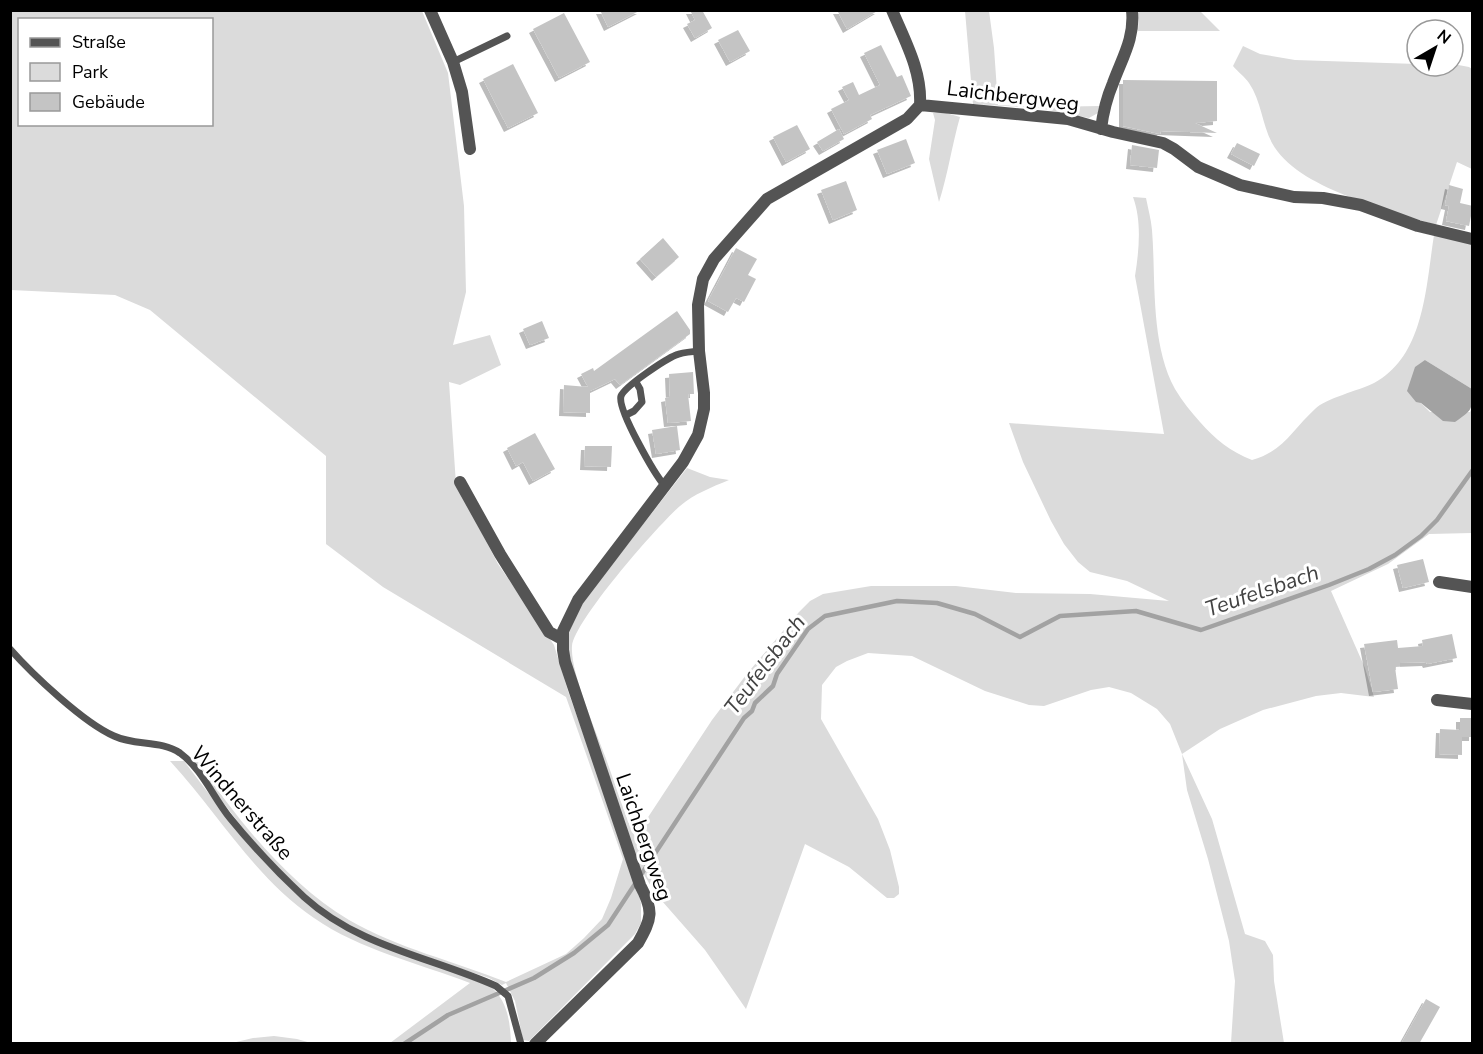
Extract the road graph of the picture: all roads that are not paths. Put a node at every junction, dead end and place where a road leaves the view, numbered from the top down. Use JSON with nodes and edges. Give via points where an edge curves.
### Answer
{"nodes":[{"id":1,"x":430,"y":10,"type":"edge"},
{"id":2,"x":892,"y":10,"type":"edge"},
{"id":3,"x":1132,"y":10,"type":"edge"},
{"id":4,"x":507,"y":36,"type":"dead end"},
{"id":5,"x":453,"y":62,"type":"junction"},
{"id":6,"x":920,"y":105,"type":"junction"},
{"id":7,"x":1101,"y":129,"type":"junction"},
{"id":8,"x":470,"y":149,"type":"dead end"},
{"id":9,"x":1473,"y":239,"type":"edge"},
{"id":10,"x":699,"y":351,"type":"junction"},
{"id":11,"x":636,"y":382,"type":"junction"},
{"id":12,"x":626,"y":415,"type":"junction"},
{"id":13,"x":460,"y":482,"type":"dead end"},
{"id":14,"x":665,"y":486,"type":"junction"},
{"id":15,"x":1439,"y":582,"type":"dead end"},
{"id":16,"x":1473,"y":587,"type":"edge"},
{"id":17,"x":562,"y":639,"type":"junction"},
{"id":18,"x":10,"y":650,"type":"edge"},
{"id":19,"x":1437,"y":700,"type":"dead end"},
{"id":20,"x":1473,"y":704,"type":"edge"},
{"id":21,"x":521,"y":1044,"type":"edge"},
{"id":22,"x":535,"y":1044,"type":"edge"}],
"edges":[{"from":1,"to":5,"type":"street"},
{"from":2,"to":6,"type":"street","via":[[914,62]]},
{"from":3,"to":7,"type":"street","via":[[1129,47],[1113,83]]},
{"from":4,"to":5,"type":"lane"},
{"from":5,"to":8,"type":"street","via":[[462,92]]},
{"from":6,"to":7,"type":"street","name":"Laichbergweg","via":[[1068,119]]},
{"from":6,"to":10,"type":"street","name":"Laichbergweg","via":[[907,119],[761,205],[714,259],[703,279],[698,305]]},
{"from":7,"to":9,"type":"street","name":"Laichbergweg","via":[[1163,143],[1198,166],[1240,185],[1294,197],[1361,205]]},
{"from":10,"to":11,"type":"lane","via":[[672,356]]},
{"from":10,"to":14,"type":"street","name":"Laichbergweg","via":[[704,393],[702,422],[691,450]]},
{"from":11,"to":12,"type":"lane","via":[[622,394]]},
{"from":11,"to":12,"type":"lane","via":[[642,402]]},
{"from":12,"to":14,"type":"lane","via":[[651,468]]},
{"from":13,"to":17,"type":"street","via":[[484,529],[549,632]]},
{"from":14,"to":17,"type":"street","name":"Laichbergweg","via":[[578,600]]},
{"from":15,"to":16,"type":"street"},
{"from":17,"to":22,"type":"street","name":"Laichbergweg","via":[[568,673],[651,914],[638,943]]},
{"from":18,"to":21,"type":"lane","name":"Windnerstraße","via":[[98,728],[116,737],[180,753],[254,845],[304,897],[342,926],[496,986],[508,996]]},
{"from":19,"to":20,"type":"street"}]}
